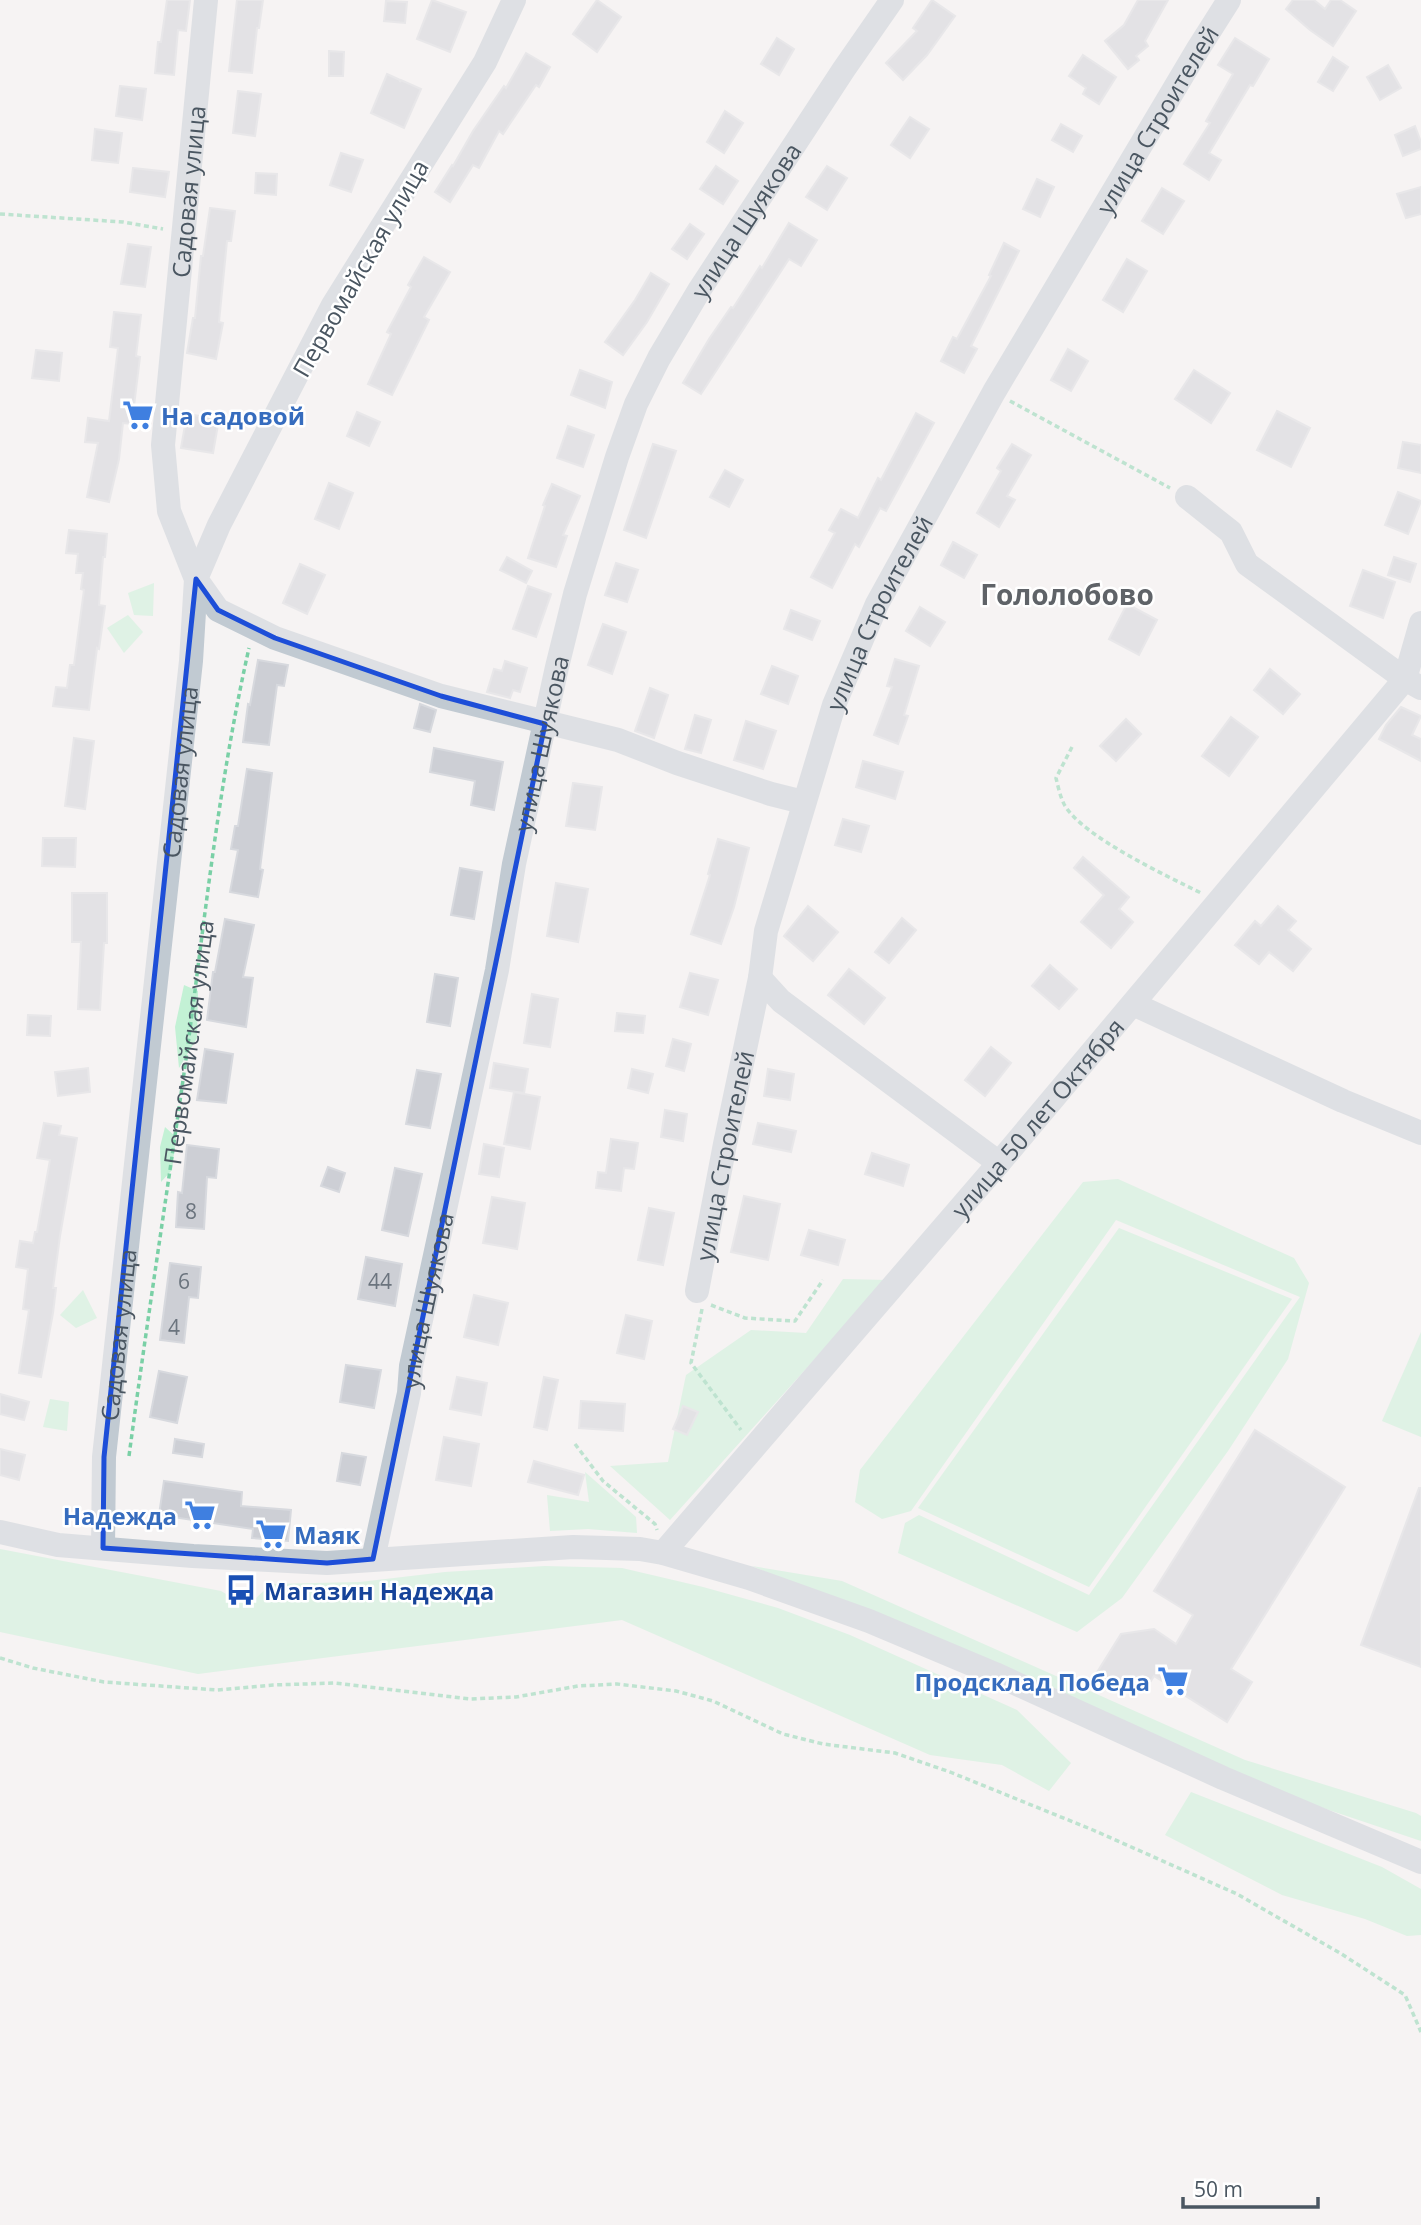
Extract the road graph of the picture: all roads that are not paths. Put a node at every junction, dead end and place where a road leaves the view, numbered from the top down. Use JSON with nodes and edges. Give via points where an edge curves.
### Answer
{"nodes":[{"id":1,"x":206,"y":0,"type":"edge"},
{"id":2,"x":514,"y":0,"type":"edge"},
{"id":3,"x":892,"y":0,"type":"edge"},
{"id":4,"x":1229,"y":0,"type":"edge"},
{"id":5,"x":1187,"y":497,"type":"road end"},
{"id":6,"x":196,"y":579,"type":"junction"},
{"id":7,"x":1421,"y":623,"type":"edge"},
{"id":8,"x":1413,"y":684,"type":"edge"},
{"id":9,"x":545,"y":724,"type":"junction"},
{"id":10,"x":803,"y":802,"type":"junction"},
{"id":11,"x":760,"y":978,"type":"junction"},
{"id":12,"x":1133,"y":1004,"type":"junction"},
{"id":13,"x":1421,"y":1133,"type":"edge"},
{"id":14,"x":999,"y":1163,"type":"junction"},
{"id":15,"x":701,"y":1295,"type":"road end"},
{"id":16,"x":0,"y":1532,"type":"edge"},
{"id":17,"x":103,"y":1548,"type":"junction"},
{"id":18,"x":663,"y":1553,"type":"junction"},
{"id":19,"x":373,"y":1559,"type":"junction"},
{"id":20,"x":1421,"y":1862,"type":"edge"}],
"edges":[{"from":1,"to":6,"type":"street","name":"Садовая улица","via":[[163,445],[169,511]]},
{"from":2,"to":6,"type":"street","name":"Первомайская улица","via":[[485,62],[333,305],[219,525]]},
{"from":3,"to":9,"type":"street","name":"улица Шуякова","via":[[700,289],[636,404],[575,593]]},
{"from":4,"to":10,"type":"street","name":"улица Строителей","via":[[994,392],[877,604],[834,705]]},
{"from":5,"to":8,"type":"street","via":[[1231,532],[1247,564]]},
{"from":6,"to":9,"type":"street","via":[[218,610],[275,638],[441,696]]},
{"from":6,"to":17,"type":"street","name":"Садовая улица","via":[[190,675],[104,1457]]},
{"from":7,"to":8,"type":"street","name":"улица 50 лет Октября"},
{"from":8,"to":12,"type":"street","name":"улица 50 лет Октября"},
{"from":9,"to":10,"type":"street","via":[[618,740]]},
{"from":9,"to":19,"type":"street","name":"улица Шуякова"},
{"from":10,"to":11,"type":"street","name":"улица Строителей","via":[[766,931]]},
{"from":11,"to":14,"type":"street","via":[[781,1001]]},
{"from":11,"to":15,"type":"street","name":"улица Строителей","via":[[725,1144]]},
{"from":12,"to":13,"type":"street"},
{"from":12,"to":14,"type":"street","name":"улица 50 лет Октября"},
{"from":14,"to":18,"type":"street","name":"улица 50 лет Октября"},
{"from":16,"to":17,"type":"street","via":[[58,1545]]},
{"from":17,"to":19,"type":"street","via":[[327,1563]]},
{"from":18,"to":19,"type":"street","via":[[573,1547]]},
{"from":18,"to":20,"type":"street","via":[[749,1578],[869,1622]]}]}
